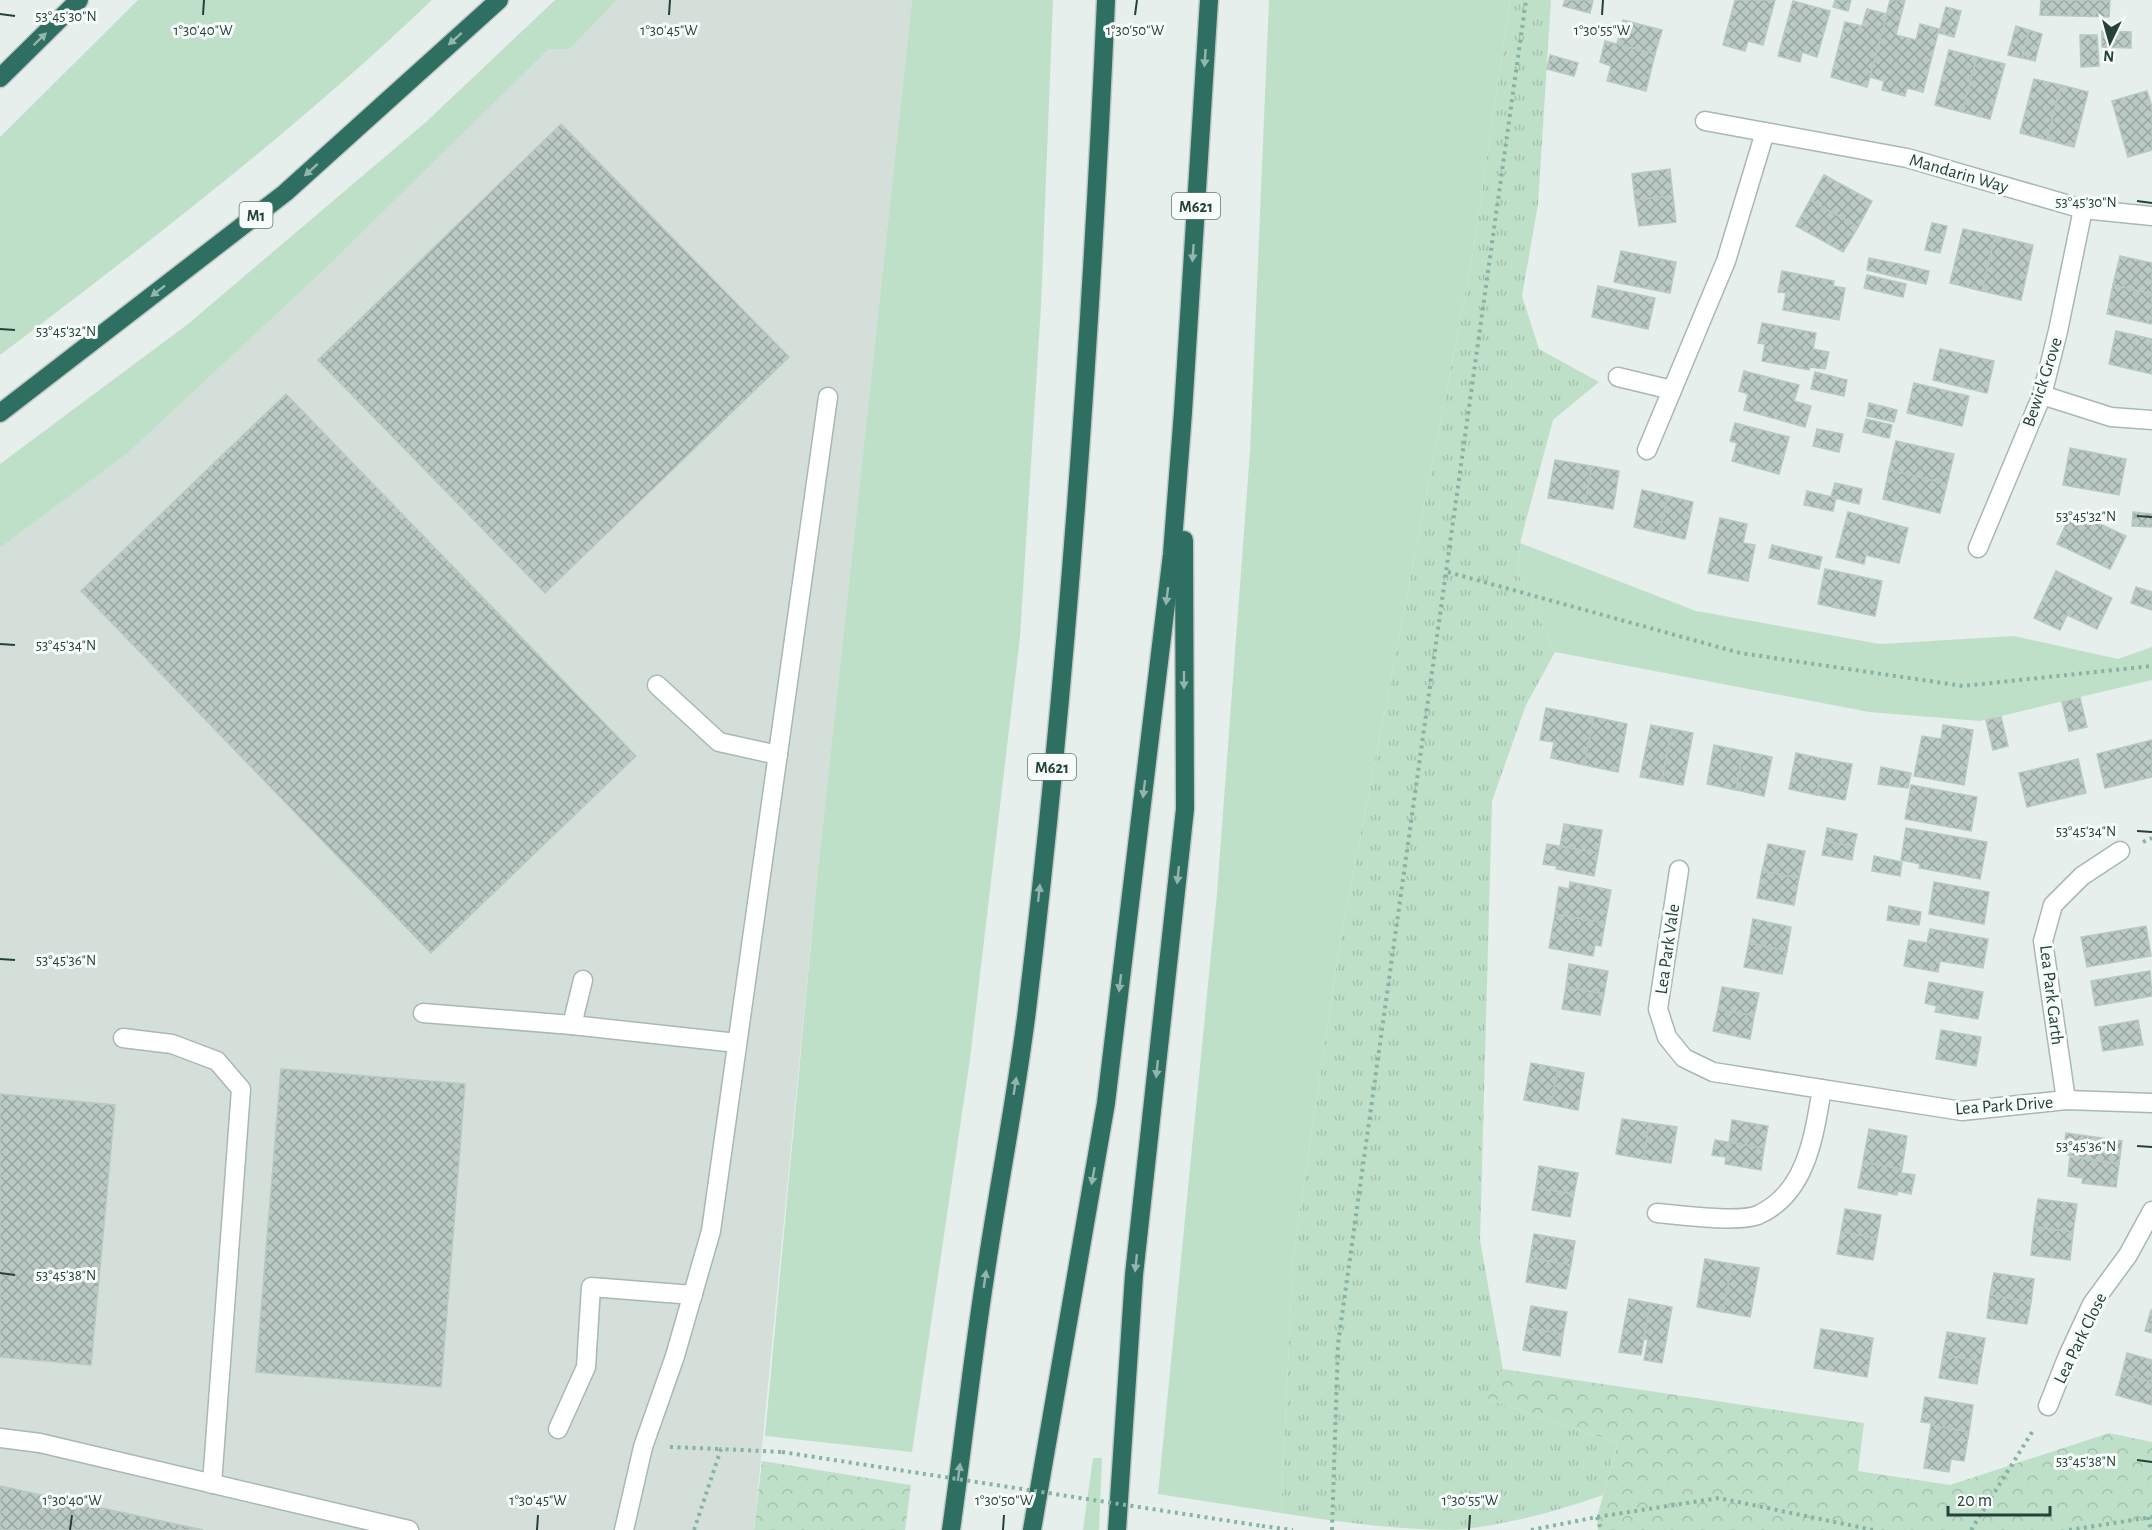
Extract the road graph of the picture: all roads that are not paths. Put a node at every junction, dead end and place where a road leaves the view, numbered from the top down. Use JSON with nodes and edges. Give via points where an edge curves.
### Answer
{"nodes":[{"id":1,"x":80,"y":0,"type":"edge"},
{"id":2,"x":499,"y":0,"type":"edge"},
{"id":3,"x":1106,"y":0,"type":"edge"},
{"id":4,"x":1209,"y":0,"type":"edge"},
{"id":5,"x":0,"y":78,"type":"edge"},
{"id":6,"x":1705,"y":121,"type":"dead end"},
{"id":7,"x":1765,"y":132,"type":"junction"},
{"id":8,"x":2084,"y":209,"type":"junction"},
{"id":9,"x":2152,"y":216,"type":"edge"},
{"id":10,"x":1618,"y":377,"type":"dead end"},
{"id":11,"x":1672,"y":390,"type":"junction"},
{"id":12,"x":2042,"y":395,"type":"junction"},
{"id":13,"x":828,"y":397,"type":"dead end"},
{"id":14,"x":1183,"y":412,"type":"junction"},
{"id":15,"x":0,"y":413,"type":"edge"},
{"id":16,"x":2152,"y":420,"type":"edge"},
{"id":17,"x":1647,"y":450,"type":"dead end"},
{"id":18,"x":1978,"y":548,"type":"dead end"},
{"id":19,"x":657,"y":685,"type":"dead end"},
{"id":20,"x":778,"y":755,"type":"junction"},
{"id":21,"x":2120,"y":851,"type":"dead end"},
{"id":22,"x":1678,"y":870,"type":"dead end"},
{"id":23,"x":583,"y":980,"type":"dead end"},
{"id":24,"x":423,"y":1013,"type":"dead end"},
{"id":25,"x":572,"y":1025,"type":"junction"},
{"id":26,"x":123,"y":1038,"type":"dead end"},
{"id":27,"x":737,"y":1044,"type":"junction"},
{"id":28,"x":1822,"y":1089,"type":"junction"},
{"id":29,"x":2066,"y":1100,"type":"junction"},
{"id":30,"x":2152,"y":1102,"type":"edge"},
{"id":31,"x":2152,"y":1211,"type":"edge"},
{"id":32,"x":1657,"y":1213,"type":"dead end"},
{"id":33,"x":693,"y":1294,"type":"junction"},
{"id":34,"x":2048,"y":1406,"type":"road end"},
{"id":35,"x":558,"y":1429,"type":"dead end"},
{"id":36,"x":0,"y":1438,"type":"edge"},
{"id":37,"x":212,"y":1484,"type":"junction"},
{"id":38,"x":409,"y":1530,"type":"edge"},
{"id":39,"x":624,"y":1530,"type":"edge"},
{"id":40,"x":951,"y":1530,"type":"edge"},
{"id":41,"x":1032,"y":1530,"type":"edge"},
{"id":42,"x":1117,"y":1530,"type":"edge"}],
"edges":[{"from":5,"to":1,"type":"highway","one_way":true},
{"from":2,"to":15,"type":"highway","number":"M1","one_way":true,"via":[[285,193]]},
{"from":40,"to":3,"type":"highway","number":"M621","one_way":true,"via":[[984,1281],[1026,1012],[1056,735],[1080,459]]},
{"from":4,"to":14,"type":"highway","number":"M621","one_way":true},
{"from":6,"to":7,"type":"street","name":"Mandarin Way"},
{"from":7,"to":8,"type":"street","name":"Mandarin Way","via":[[1907,158]]},
{"from":7,"to":11,"type":"street","via":[[1726,261]]},
{"from":8,"to":9,"type":"street","name":"Mandarin Way"},
{"from":8,"to":12,"type":"street","name":"Bewick Grove"},
{"from":10,"to":11,"type":"street"},
{"from":11,"to":17,"type":"street"},
{"from":12,"to":16,"type":"street","via":[[2111,417]]},
{"from":12,"to":18,"type":"street","name":"Bewick Grove"},
{"from":13,"to":20,"type":"street"},
{"from":14,"to":41,"type":"highway","number":"M621","one_way":true,"via":[[1172,554],[1106,1103]]},
{"from":14,"to":42,"type":"highway","number":"M621","one_way":true,"via":[[1185,809],[1134,1275]]},
{"from":19,"to":20,"type":"street","via":[[719,742]]},
{"from":20,"to":27,"type":"street"},
{"from":21,"to":29,"type":"street","name":"Lea Park Garth","via":[[2082,876],[2053,905],[2043,941]]},
{"from":22,"to":28,"type":"street","name":"Lea Park Vale","via":[[1658,1008],[1667,1037],[1684,1058],[1713,1072]]},
{"from":23,"to":25,"type":"street"},
{"from":24,"to":25,"type":"street"},
{"from":25,"to":27,"type":"street"},
{"from":26,"to":37,"type":"street","via":[[172,1044],[217,1061],[242,1089]]},
{"from":27,"to":33,"type":"street","via":[[711,1231]]},
{"from":28,"to":29,"type":"street","name":"Lea Park Drive","via":[[1962,1111]]},
{"from":28,"to":32,"type":"street","via":[[1812,1146],[1799,1177],[1781,1199],[1757,1215],[1722,1219]]},
{"from":29,"to":30,"type":"street","name":"Lea Park Drive"},
{"from":31,"to":34,"type":"street","name":"Lea Park Close","via":[[2128,1255],[2092,1304]]},
{"from":33,"to":35,"type":"street","via":[[591,1287],[586,1367]]},
{"from":33,"to":39,"type":"street","via":[[643,1447]]},
{"from":36,"to":37,"type":"street","via":[[40,1443]]},
{"from":37,"to":38,"type":"street"}]}
